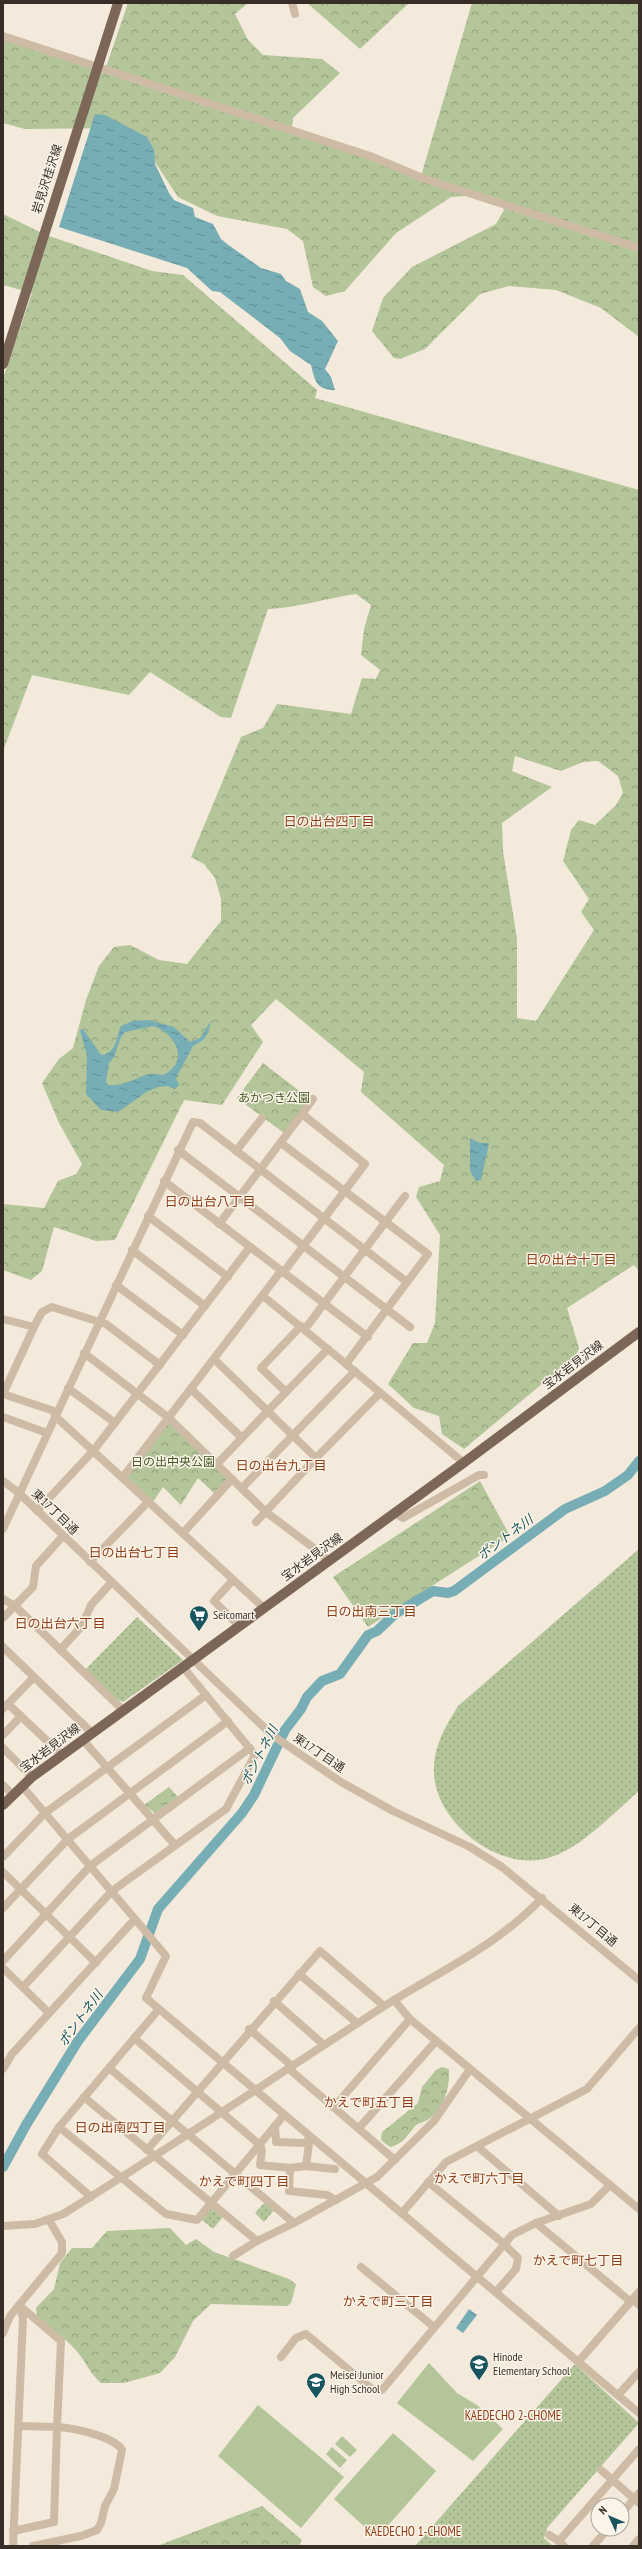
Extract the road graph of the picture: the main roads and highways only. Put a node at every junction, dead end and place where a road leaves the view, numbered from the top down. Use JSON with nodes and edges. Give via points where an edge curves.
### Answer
{"nodes":[{"id":1,"x":118,"y":3,"type":"edge"},
{"id":2,"x":3,"y":364,"type":"edge"},
{"id":3,"x":639,"y":1332,"type":"edge"},
{"id":4,"x":3,"y":1805,"type":"edge"}],
"edges":[{"from":1,"to":2,"type":"main road","name":"岩見沢桂沢線"},
{"from":3,"to":4,"type":"main road","name":"宝水岩見沢線","via":[[464,1463],[32,1776]]}]}
